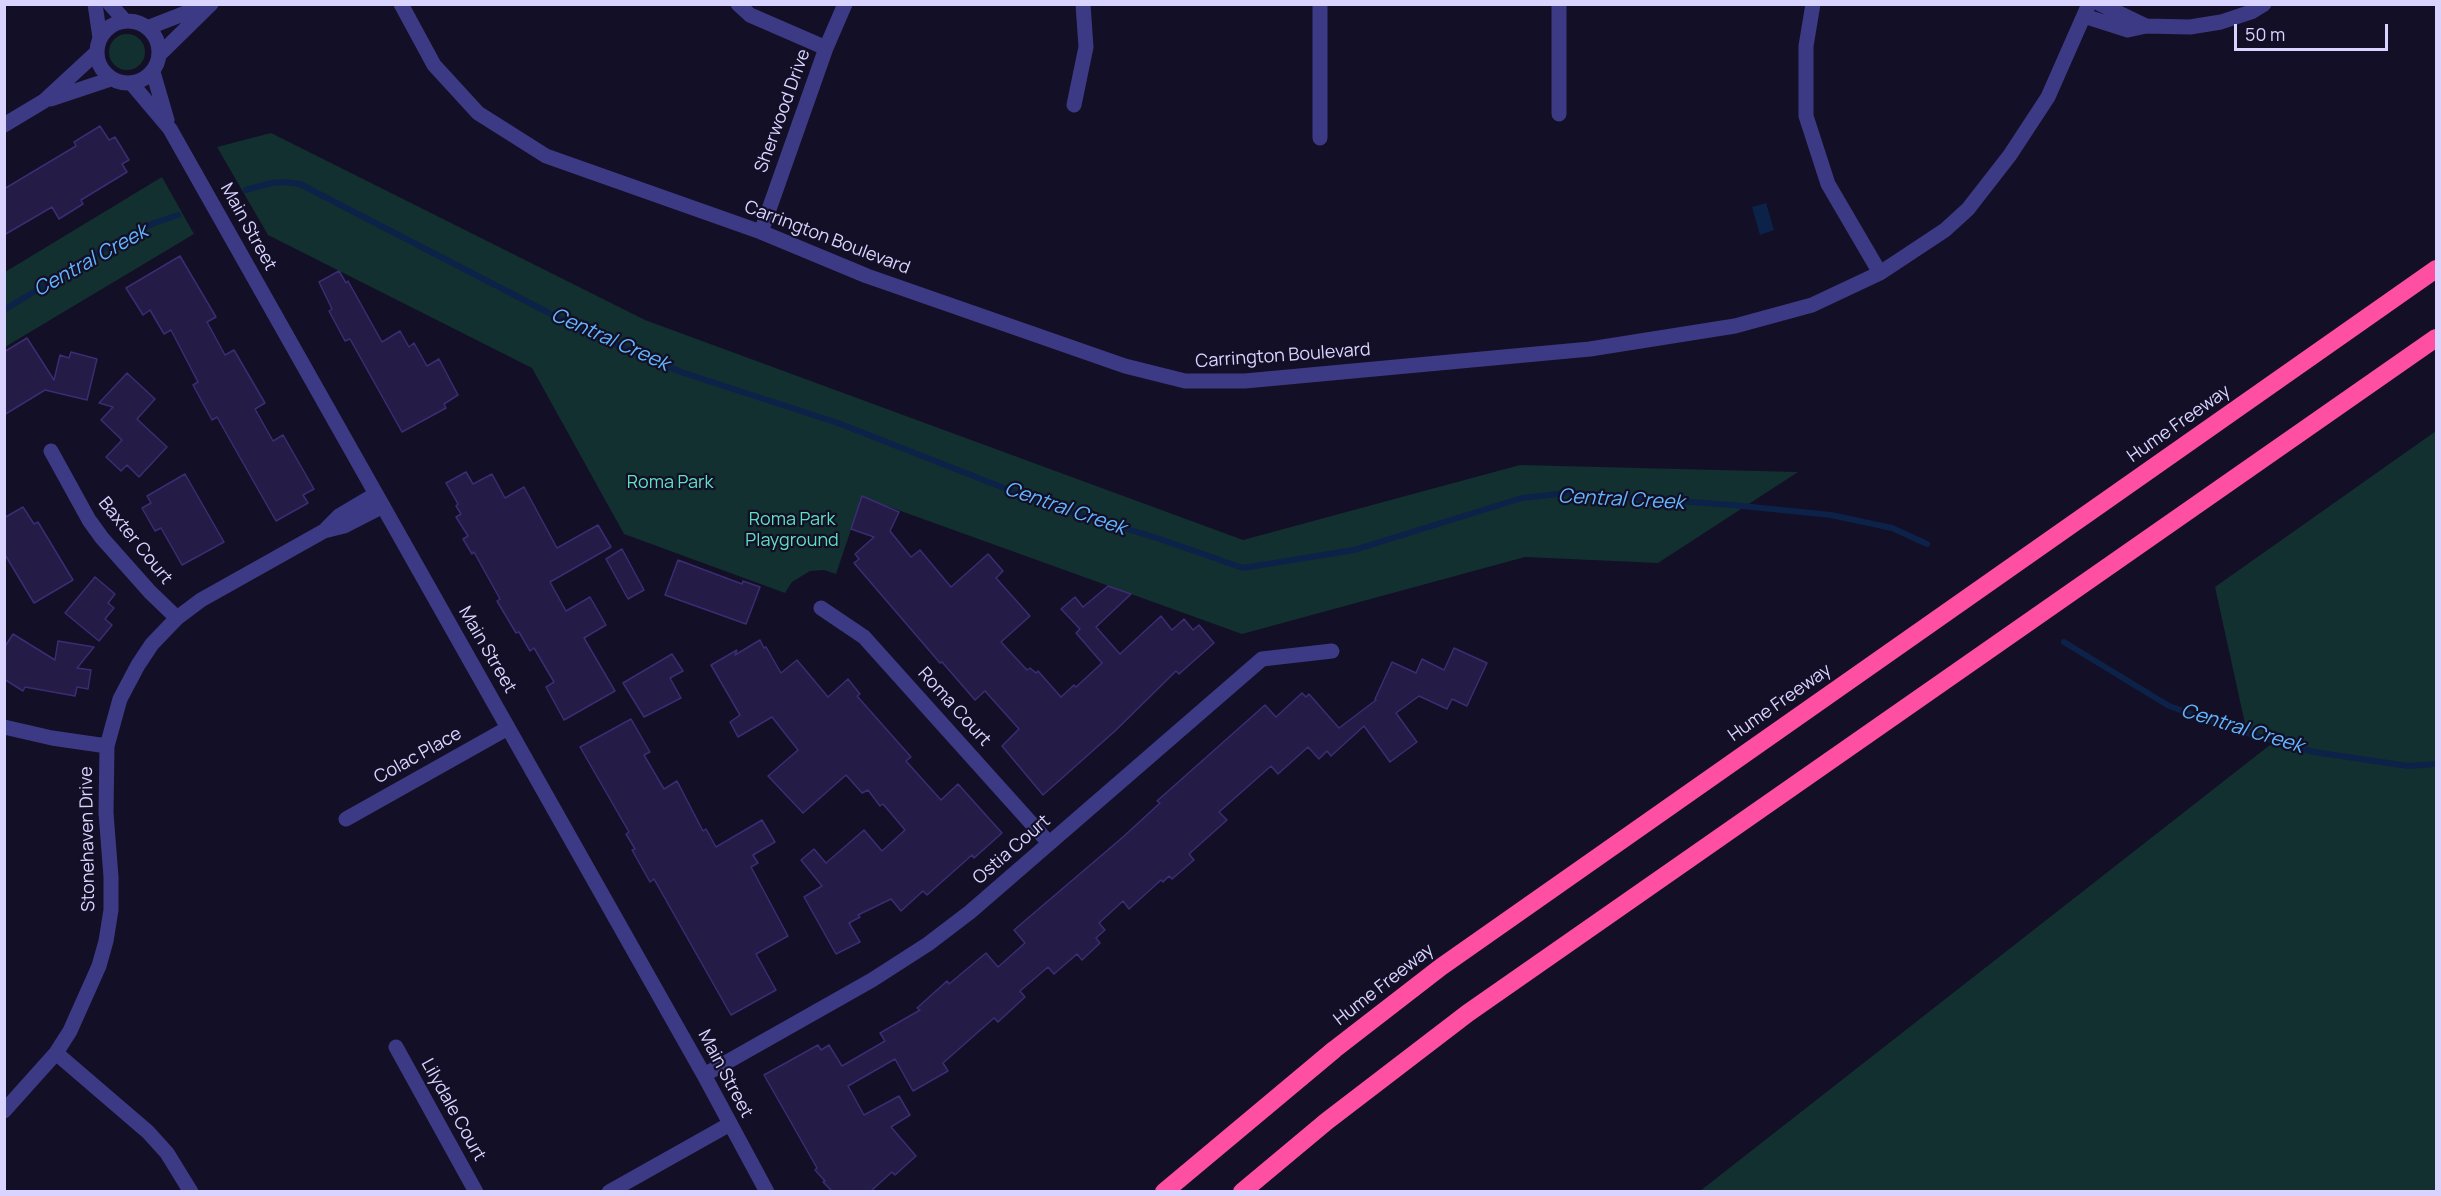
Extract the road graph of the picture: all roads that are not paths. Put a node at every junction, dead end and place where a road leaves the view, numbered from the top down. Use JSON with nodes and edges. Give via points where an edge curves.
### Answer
{"nodes":[{"id":1,"x":95,"y":4,"type":"edge"},
{"id":2,"x":110,"y":4,"type":"edge"},
{"id":3,"x":209,"y":4,"type":"edge"},
{"id":4,"x":400,"y":4,"type":"edge"},
{"id":5,"x":738,"y":4,"type":"edge"},
{"id":6,"x":845,"y":4,"type":"edge"},
{"id":7,"x":1083,"y":4,"type":"edge"},
{"id":8,"x":1320,"y":4,"type":"edge"},
{"id":9,"x":1559,"y":4,"type":"edge"},
{"id":10,"x":1813,"y":4,"type":"edge"},
{"id":11,"x":2100,"y":4,"type":"edge"},
{"id":12,"x":2264,"y":4,"type":"edge"},
{"id":13,"x":2086,"y":10,"type":"edge"},
{"id":14,"x":125,"y":21,"type":"junction"},
{"id":15,"x":2146,"y":26,"type":"junction"},
{"id":16,"x":147,"y":28,"type":"junction"},
{"id":17,"x":98,"y":45,"type":"junction"},
{"id":18,"x":826,"y":48,"type":"junction"},
{"id":19,"x":159,"y":56,"type":"junction"},
{"id":20,"x":153,"y":72,"type":"junction"},
{"id":21,"x":111,"y":78,"type":"junction"},
{"id":22,"x":132,"y":84,"type":"junction"},
{"id":23,"x":44,"y":101,"type":"junction"},
{"id":24,"x":1074,"y":105,"type":"dead end"},
{"id":25,"x":1558,"y":114,"type":"dead end"},
{"id":26,"x":4,"y":125,"type":"edge"},
{"id":27,"x":170,"y":129,"type":"junction"},
{"id":28,"x":1320,"y":138,"type":"dead end"},
{"id":29,"x":761,"y":232,"type":"junction"},
{"id":30,"x":2436,"y":269,"type":"edge"},
{"id":31,"x":1881,"y":273,"type":"junction"},
{"id":32,"x":2436,"y":338,"type":"edge"},
{"id":33,"x":51,"y":451,"type":"dead end"},
{"id":34,"x":379,"y":500,"type":"junction"},
{"id":35,"x":821,"y":608,"type":"dead end"},
{"id":36,"x":177,"y":618,"type":"junction"},
{"id":37,"x":1332,"y":651,"type":"dead end"},
{"id":38,"x":4,"y":727,"type":"edge"},
{"id":39,"x":508,"y":728,"type":"junction"},
{"id":40,"x":107,"y":746,"type":"junction"},
{"id":41,"x":346,"y":819,"type":"dead end"},
{"id":42,"x":1049,"y":843,"type":"junction"},
{"id":43,"x":396,"y":1047,"type":"dead end"},
{"id":44,"x":56,"y":1053,"type":"junction"},
{"id":45,"x":705,"y":1075,"type":"junction"},
{"id":46,"x":4,"y":1111,"type":"edge"},
{"id":47,"x":730,"y":1124,"type":"junction"},
{"id":48,"x":191,"y":1191,"type":"edge"},
{"id":49,"x":476,"y":1191,"type":"edge"},
{"id":50,"x":609,"y":1191,"type":"edge"},
{"id":51,"x":767,"y":1191,"type":"edge"},
{"id":52,"x":1164,"y":1191,"type":"edge"},
{"id":53,"x":1242,"y":1191,"type":"edge"}],
"edges":[{"from":1,"to":17,"type":"street"},
{"from":2,"to":14,"type":"street"},
{"from":3,"to":16,"type":"street"},
{"from":3,"to":19,"type":"street"},
{"from":4,"to":29,"type":"street","name":"Carrington Boulevard","via":[[434,65],[478,113],[546,156]]},
{"from":5,"to":18,"type":"street","via":[[750,15]]},
{"from":6,"to":18,"type":"street","name":"Sherwood Drive"},
{"from":7,"to":24,"type":"street","via":[[1086,47]]},
{"from":8,"to":28,"type":"street"},
{"from":9,"to":25,"type":"street"},
{"from":10,"to":31,"type":"street","via":[[1806,46],[1806,116],[1828,184]]},
{"from":11,"to":15,"type":"street"},
{"from":12,"to":15,"type":"street","via":[[2221,22],[2190,27]]},
{"from":13,"to":15,"type":"street","via":[[2128,30]]},
{"from":13,"to":31,"type":"street","name":"Carrington Boulevard","via":[[2048,97],[1968,209],[1945,230]]},
{"from":14,"to":16,"type":"street"},
{"from":14,"to":17,"type":"street","via":[[106,30]]},
{"from":16,"to":19,"type":"street","via":[[159,45]]},
{"from":17,"to":21,"type":"street","via":[[103,72]]},
{"from":17,"to":23,"type":"street"},
{"from":18,"to":29,"type":"street","name":"Sherwood Drive"},
{"from":19,"to":20,"type":"street"},
{"from":20,"to":22,"type":"street"},
{"from":20,"to":27,"type":"street","name":"Main Street"},
{"from":21,"to":22,"type":"street"},
{"from":21,"to":23,"type":"street"},
{"from":22,"to":27,"type":"street","name":"Main Street"},
{"from":23,"to":26,"type":"street"},
{"from":27,"to":34,"type":"street","name":"Main Street"},
{"from":29,"to":31,"type":"street","name":"Carrington Boulevard","via":[[867,276],[1125,366],[1185,381],[1245,381],[1590,349],[1735,326],[1812,304]]},
{"from":30,"to":52,"type":"highway","name":"Hume Freeway","via":[[1441,967]]},
{"from":32,"to":53,"type":"highway","via":[[1468,1013]]},
{"from":33,"to":36,"type":"street","name":"Baxter Court","via":[[95,529]]},
{"from":34,"to":36,"type":"street","name":"Stonehaven Drive","via":[[339,516],[324,531],[201,600]]},
{"from":34,"to":39,"type":"street","name":"Main Street"},
{"from":35,"to":42,"type":"street","name":"Roma Court","via":[[864,636]]},
{"from":36,"to":40,"type":"street","name":"Stonehaven Drive","via":[[152,644],[131,676]]},
{"from":37,"to":42,"type":"street","name":"Ostia Court","via":[[1262,659]]},
{"from":38,"to":40,"type":"street"},
{"from":39,"to":41,"type":"street","name":"Colac Place"},
{"from":39,"to":45,"type":"street","name":"Main Street"},
{"from":40,"to":44,"type":"street","name":"Stonehaven Drive","via":[[105,813],[111,910],[106,941],[85,1001]]},
{"from":42,"to":45,"type":"street","name":"Ostia Court","via":[[928,944]]},
{"from":43,"to":49,"type":"street","name":"Lilydale Court"},
{"from":44,"to":46,"type":"street","name":"Stonehaven Drive"},
{"from":44,"to":48,"type":"street","via":[[148,1132]]},
{"from":45,"to":47,"type":"street","name":"Main Street"},
{"from":47,"to":50,"type":"street"},
{"from":47,"to":51,"type":"street","name":"Main Street"}]}
